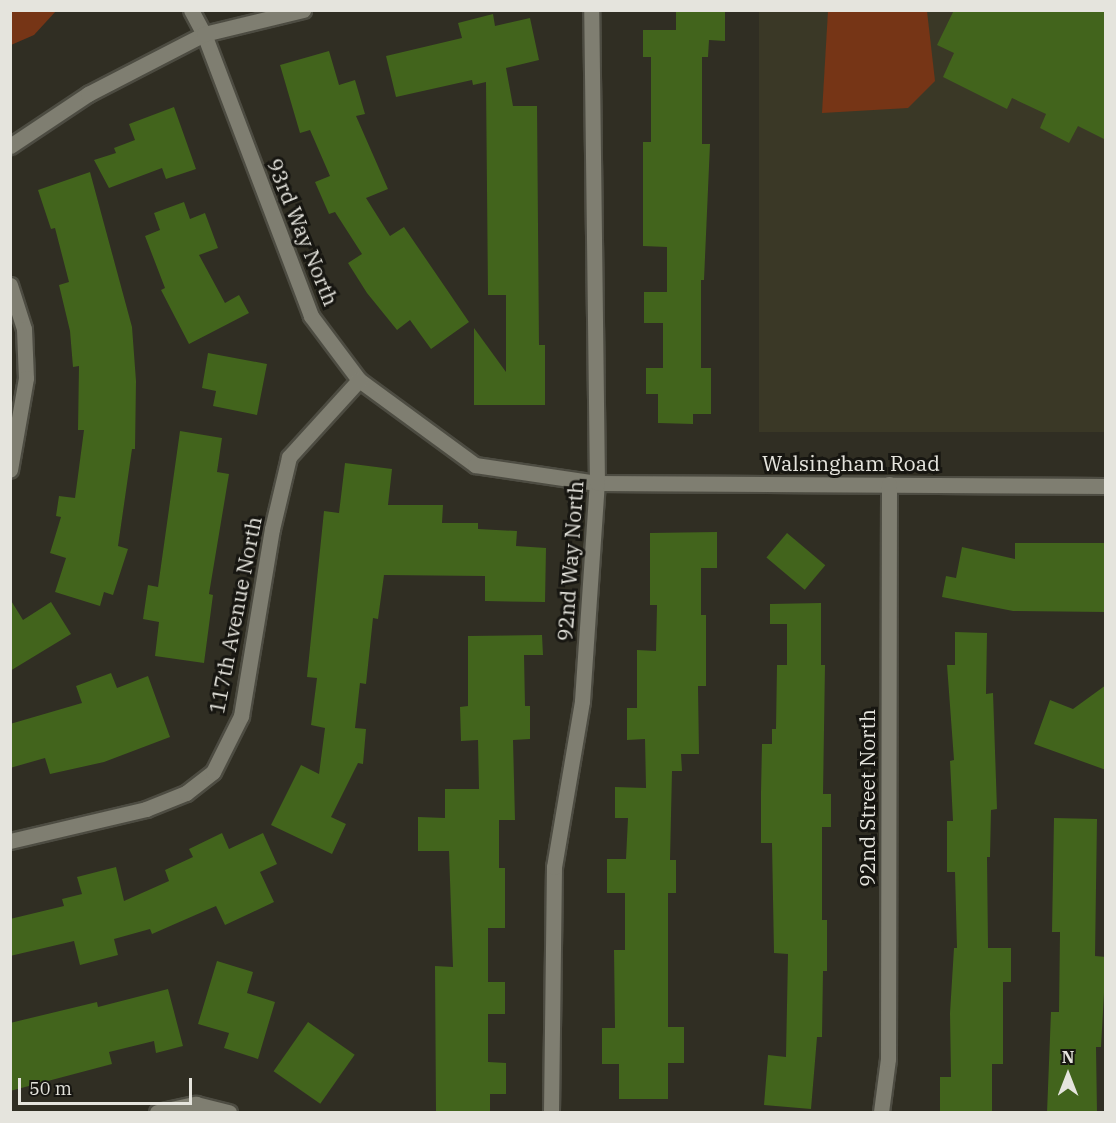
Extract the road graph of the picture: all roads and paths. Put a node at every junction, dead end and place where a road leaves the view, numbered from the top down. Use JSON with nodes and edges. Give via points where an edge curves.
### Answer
{"nodes":[{"id":1,"x":191,"y":10,"type":"edge"},
{"id":2,"x":303,"y":10,"type":"edge"},
{"id":3,"x":591,"y":10,"type":"edge"},
{"id":4,"x":204,"y":34,"type":"junction"},
{"id":5,"x":10,"y":146,"type":"edge"},
{"id":6,"x":10,"y":285,"type":"edge"},
{"id":7,"x":359,"y":380,"type":"junction"},
{"id":8,"x":10,"y":470,"type":"edge"},
{"id":9,"x":597,"y":483,"type":"junction"},
{"id":10,"x":889,"y":484,"type":"junction"},
{"id":11,"x":1106,"y":486,"type":"edge"},
{"id":12,"x":10,"y":841,"type":"edge"},
{"id":13,"x":157,"y":1113,"type":"edge"},
{"id":14,"x":229,"y":1113,"type":"edge"},
{"id":15,"x":551,"y":1113,"type":"edge"},
{"id":16,"x":881,"y":1113,"type":"edge"}],
"edges":[{"from":1,"to":4,"type":"street","name":"93rd Way North"},
{"from":2,"to":4,"type":"street"},
{"from":3,"to":9,"type":"street","name":"92nd Way North"},
{"from":4,"to":5,"type":"street","via":[[88,94]]},
{"from":4,"to":7,"type":"street","name":"93rd Way North","via":[[311,316]]},
{"from":6,"to":8,"type":"street","via":[[24,328],[26,378]]},
{"from":7,"to":9,"type":"street","name":"93rd Way North","via":[[476,465]]},
{"from":7,"to":12,"type":"street","name":"117th Avenue North","via":[[289,457],[272,529],[241,716],[213,772],[186,793],[146,809]]},
{"from":9,"to":10,"type":"street","name":"Walsingham Road"},
{"from":9,"to":15,"type":"street","name":"92nd Way North","via":[[582,701],[554,867]]},
{"from":10,"to":11,"type":"street","name":"Walsingham Road"},
{"from":10,"to":16,"type":"street","name":"92nd Street North","via":[[888,1059]]},
{"from":13,"to":14,"type":"street","via":[[196,1104]]}]}
